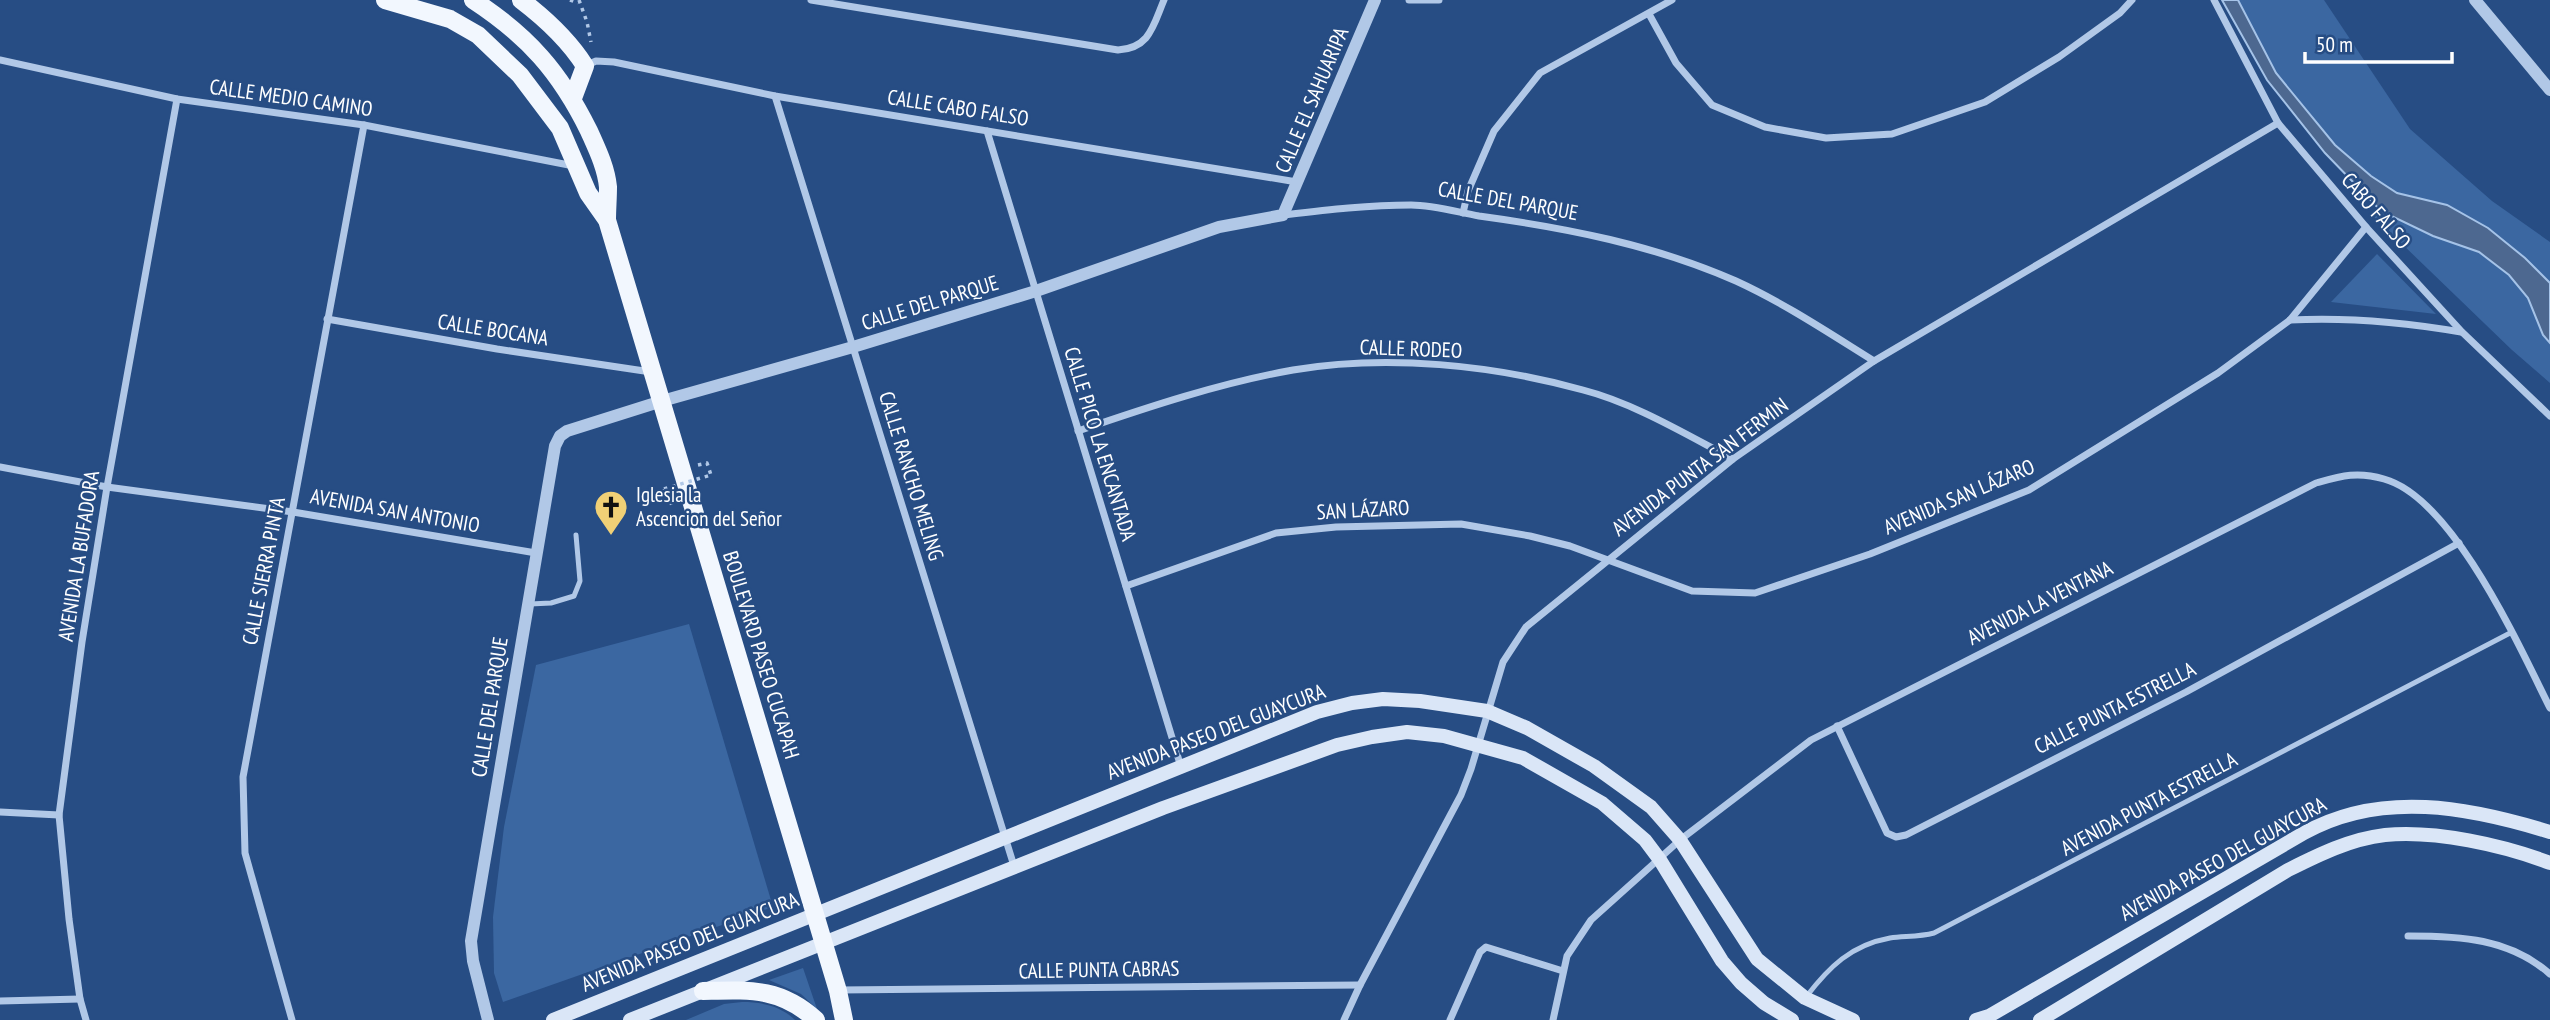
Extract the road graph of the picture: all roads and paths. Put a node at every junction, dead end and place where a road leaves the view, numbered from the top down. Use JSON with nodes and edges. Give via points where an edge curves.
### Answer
{"nodes":[{"id":1,"x":385,"y":0,"type":"edge"},
{"id":2,"x":473,"y":0,"type":"edge"},
{"id":3,"x":521,"y":0,"type":"edge"},
{"id":4,"x":570,"y":0,"type":"edge"},
{"id":5,"x":811,"y":0,"type":"edge"},
{"id":6,"x":1164,"y":0,"type":"edge"},
{"id":7,"x":1375,"y":0,"type":"edge"},
{"id":8,"x":1409,"y":0,"type":"edge"},
{"id":9,"x":1439,"y":0,"type":"edge"},
{"id":10,"x":1672,"y":0,"type":"edge"},
{"id":11,"x":2132,"y":0,"type":"edge"},
{"id":12,"x":2214,"y":0,"type":"edge"},
{"id":13,"x":2475,"y":0,"type":"edge"},
{"id":14,"x":579,"y":1,"type":"edge"},
{"id":15,"x":1649,"y":15,"type":"junction"},
{"id":16,"x":0,"y":60,"type":"edge"},
{"id":17,"x":590,"y":64,"type":"junction"},
{"id":18,"x":2550,"y":90,"type":"edge"},
{"id":19,"x":775,"y":96,"type":"junction"},
{"id":20,"x":573,"y":98,"type":"junction"},
{"id":21,"x":177,"y":99,"type":"junction"},
{"id":22,"x":2278,"y":123,"type":"junction"},
{"id":23,"x":363,"y":125,"type":"junction"},
{"id":24,"x":987,"y":131,"type":"junction"},
{"id":25,"x":578,"y":167,"type":"junction"},
{"id":26,"x":1297,"y":183,"type":"junction"},
{"id":27,"x":1463,"y":213,"type":"junction"},
{"id":28,"x":1283,"y":215,"type":"junction"},
{"id":29,"x":607,"y":220,"type":"junction"},
{"id":30,"x":2366,"y":227,"type":"junction"},
{"id":31,"x":1035,"y":291,"type":"junction"},
{"id":32,"x":327,"y":319,"type":"junction"},
{"id":33,"x":2290,"y":320,"type":"junction"},
{"id":34,"x":2462,"y":332,"type":"junction"},
{"id":35,"x":853,"y":347,"type":"junction"},
{"id":36,"x":1874,"y":361,"type":"junction"},
{"id":37,"x":654,"y":373,"type":"junction"},
{"id":38,"x":663,"y":401,"type":"junction"},
{"id":39,"x":2550,"y":416,"type":"edge"},
{"id":40,"x":1078,"y":431,"type":"junction"},
{"id":41,"x":1733,"y":459,"type":"junction"},
{"id":42,"x":707,"y":463,"type":"dead end"},
{"id":43,"x":0,"y":467,"type":"edge"},
{"id":44,"x":107,"y":487,"type":"junction"},
{"id":45,"x":668,"y":504,"type":"dead end"},
{"id":46,"x":293,"y":512,"type":"junction"},
{"id":47,"x":576,"y":535,"type":"dead end"},
{"id":48,"x":2459,"y":542,"type":"junction"},
{"id":49,"x":536,"y":553,"type":"junction"},
{"id":50,"x":1607,"y":561,"type":"junction"},
{"id":51,"x":1126,"y":586,"type":"junction"},
{"id":52,"x":527,"y":604,"type":"junction"},
{"id":53,"x":2512,"y":632,"type":"junction"},
{"id":54,"x":2550,"y":708,"type":"edge"},
{"id":55,"x":1487,"y":711,"type":"junction"},
{"id":56,"x":1837,"y":726,"type":"junction"},
{"id":57,"x":1478,"y":744,"type":"junction"},
{"id":58,"x":1181,"y":767,"type":"junction"},
{"id":59,"x":0,"y":812,"type":"edge"},
{"id":60,"x":59,"y":815,"type":"junction"},
{"id":61,"x":2550,"y":832,"type":"edge"},
{"id":62,"x":1005,"y":837,"type":"junction"},
{"id":63,"x":1680,"y":840,"type":"junction"},
{"id":64,"x":1660,"y":860,"type":"junction"},
{"id":65,"x":2550,"y":863,"type":"edge"},
{"id":66,"x":1014,"y":867,"type":"junction"},
{"id":67,"x":815,"y":914,"type":"junction"},
{"id":68,"x":2408,"y":936,"type":"dead end"},
{"id":69,"x":824,"y":943,"type":"junction"},
{"id":70,"x":1563,"y":971,"type":"junction"},
{"id":71,"x":2550,"y":974,"type":"edge"},
{"id":72,"x":1360,"y":985,"type":"junction"},
{"id":73,"x":838,"y":990,"type":"junction"},
{"id":74,"x":703,"y":991,"type":"junction"},
{"id":75,"x":1805,"y":998,"type":"junction"},
{"id":76,"x":80,"y":999,"type":"junction"},
{"id":77,"x":0,"y":1001,"type":"edge"},
{"id":78,"x":86,"y":1020,"type":"edge"},
{"id":79,"x":292,"y":1020,"type":"edge"},
{"id":80,"x":488,"y":1020,"type":"edge"},
{"id":81,"x":553,"y":1020,"type":"edge"},
{"id":82,"x":630,"y":1020,"type":"edge"},
{"id":83,"x":816,"y":1020,"type":"edge"},
{"id":84,"x":844,"y":1020,"type":"edge"},
{"id":85,"x":1344,"y":1020,"type":"edge"},
{"id":86,"x":1450,"y":1020,"type":"edge"},
{"id":87,"x":1553,"y":1020,"type":"edge"},
{"id":88,"x":1792,"y":1020,"type":"edge"},
{"id":89,"x":1853,"y":1020,"type":"edge"},
{"id":90,"x":1976,"y":1020,"type":"edge"},
{"id":91,"x":2040,"y":1020,"type":"edge"}],
"edges":[{"from":1,"to":25,"type":"main road","via":[[450,19],[478,35],[543,103]]},
{"from":2,"to":20,"type":"main road","via":[[523,38]]},
{"from":3,"to":17,"type":"main road"},
{"from":4,"to":14,"type":"path"},
{"from":5,"to":6,"type":"street","via":[[1118,50],[1133,49],[1147,39]]},
{"from":7,"to":26,"type":"street","name":"CALLE EL SAHUARIPA"},
{"from":8,"to":9,"type":"street"},
{"from":10,"to":15,"type":"street"},
{"from":11,"to":15,"type":"street","via":[[2059,57],[1984,102],[1892,134],[1826,138],[1765,127],[1712,105],[1676,64]]},
{"from":12,"to":22,"type":"street","name":"CABO FALSO"},
{"from":13,"to":18,"type":"street"},
{"from":14,"to":17,"type":"path","via":[[587,22]]},
{"from":15,"to":27,"type":"street","via":[[1540,73],[1494,131]]},
{"from":16,"to":21,"type":"street","name":"CALLE MEDIO CAMINO"},
{"from":17,"to":19,"type":"street","name":"CALLE CABO FALSO","via":[[614,62]]},
{"from":17,"to":20,"type":"main road"},
{"from":19,"to":24,"type":"street","name":"CALLE CABO FALSO"},
{"from":19,"to":35,"type":"street","name":"CALLE RANCHO MELING"},
{"from":20,"to":29,"type":"main road","via":[[604,169]]},
{"from":21,"to":23,"type":"street","name":"CALLE MEDIO CAMINO"},
{"from":21,"to":44,"type":"street","name":"AVENIDA LA BUFADORA"},
{"from":22,"to":30,"type":"street","name":"CABO FALSO"},
{"from":22,"to":36,"type":"street","name":"AVENIDA PUNTA SAN FERMIN"},
{"from":23,"to":25,"type":"street","name":"CALLE MEDIO CAMINO"},
{"from":23,"to":32,"type":"street","name":"CALLE SIERRA PINTA"},
{"from":24,"to":26,"type":"street","name":"CALLE CABO FALSO"},
{"from":24,"to":31,"type":"street","name":"CALLE PICO LA ENCANTADA"},
{"from":25,"to":29,"type":"main road","via":[[588,193]]},
{"from":26,"to":28,"type":"street","name":"CALLE EL SAHUARIPA"},
{"from":27,"to":28,"type":"street","name":"CALLE DEL PARQUE","via":[[1414,205]]},
{"from":27,"to":36,"type":"street","name":"CALLE DEL PARQUE","via":[[1619,241],[1678,258],[1798,313]]},
{"from":28,"to":31,"type":"street","name":"CALLE DEL PARQUE","via":[[1219,227]]},
{"from":29,"to":37,"type":"main road","name":"BOULEVARD PASEO CUCAPAH"},
{"from":30,"to":33,"type":"street","name":"AVENIDA SAN LÁZARO"},
{"from":30,"to":34,"type":"street","name":"CABO FALSO"},
{"from":31,"to":35,"type":"street","name":"CALLE DEL PARQUE"},
{"from":31,"to":40,"type":"street","name":"CALLE PICO LA ENCANTADA"},
{"from":32,"to":37,"type":"street","name":"CALLE BOCANA"},
{"from":32,"to":46,"type":"street","name":"CALLE SIERRA PINTA"},
{"from":33,"to":34,"type":"street","via":[[2370,319]]},
{"from":33,"to":50,"type":"street","name":"AVENIDA SAN LÁZARO","via":[[2218,373],[2029,490],[1870,554],[1755,593],[1692,591]]},
{"from":34,"to":39,"type":"street","name":"CABO FALSO"},
{"from":35,"to":38,"type":"street","name":"CALLE DEL PARQUE"},
{"from":35,"to":62,"type":"street","name":"CALLE RANCHO MELING"},
{"from":36,"to":41,"type":"street","name":"AVENIDA PUNTA SAN FERMIN"},
{"from":37,"to":38,"type":"main road","name":"BOULEVARD PASEO CUCAPAH"},
{"from":38,"to":49,"type":"street","name":"CALLE DEL PARQUE","via":[[559,436]]},
{"from":38,"to":67,"type":"main road","name":"BOULEVARD PASEO CUCAPAH"},
{"from":40,"to":41,"type":"street","name":"CALLE RODEO","via":[[1164,402],[1293,370],[1347,364],[1433,365],[1492,370],[1585,390],[1650,416]]},
{"from":40,"to":51,"type":"street","name":"CALLE PICO LA ENCANTADA"},
{"from":41,"to":50,"type":"street","name":"AVENIDA PUNTA SAN FERMIN"},
{"from":42,"to":45,"type":"path","bridge":true,"via":[[711,475],[664,489]]},
{"from":43,"to":44,"type":"street","name":"AVENIDA SAN ANTONIO"},
{"from":44,"to":46,"type":"street","name":"AVENIDA SAN ANTONIO"},
{"from":44,"to":60,"type":"street","name":"AVENIDA LA BUFADORA"},
{"from":46,"to":49,"type":"street","name":"AVENIDA SAN ANTONIO"},
{"from":46,"to":79,"type":"street","name":"CALLE SIERRA PINTA","via":[[243,777],[245,853]]},
{"from":47,"to":52,"type":"lane","via":[[580,581],[574,596]]},
{"from":48,"to":53,"type":"street","name":"AVENIDA LA VENTANA"},
{"from":48,"to":56,"type":"street","name":"AVENIDA LA VENTANA","via":[[2441,518],[2410,491],[2385,479],[2349,473],[2316,483]]},
{"from":48,"to":56,"type":"street","name":"CALLE PUNTA ESTRELLA","via":[[2186,692],[1906,835],[1887,833]]},
{"from":49,"to":52,"type":"street","name":"CALLE DEL PARQUE"},
{"from":50,"to":51,"type":"street","name":"SAN LÁZARO","via":[[1557,542],[1461,524],[1336,527],[1276,533]]},
{"from":50,"to":55,"type":"street","name":"AVENIDA PUNTA SAN FERMIN","via":[[1526,627],[1503,662]]},
{"from":51,"to":58,"type":"street","name":"CALLE PICO LA ENCANTADA"},
{"from":52,"to":80,"type":"street","name":"CALLE DEL PARQUE","via":[[471,941]]},
{"from":53,"to":54,"type":"street","name":"AVENIDA LA VENTANA"},
{"from":53,"to":75,"type":"lane","name":"AVENIDA PUNTA ESTRELLA","via":[[1934,933],[1891,938],[1852,951],[1826,971]]},
{"from":55,"to":57,"type":"street","name":"AVENIDA PUNTA SAN FERMIN"},
{"from":55,"to":58,"type":"main road","name":"AVENIDA PASEO DEL GUAYCURA","via":[[1408,700],[1352,703],[1317,712]]},
{"from":55,"to":63,"type":"main road","name":"AVENIDA PASEO DEL GUAYCURA","via":[[1594,766],[1651,807]]},
{"from":56,"to":63,"type":"street","name":"AVENIDA LA VENTANA","via":[[1811,740]]},
{"from":57,"to":64,"type":"main road","via":[[1523,758],[1602,803],[1645,840]]},
{"from":57,"to":66,"type":"main road","via":[[1408,733],[1337,745]]},
{"from":57,"to":72,"type":"street","name":"AVENIDA PUNTA SAN FERMIN","via":[[1461,795]]},
{"from":58,"to":62,"type":"main road","name":"AVENIDA PASEO DEL GUAYCURA"},
{"from":59,"to":60,"type":"street"},
{"from":60,"to":76,"type":"street","name":"AVENIDA LA BUFADORA"},
{"from":61,"to":90,"type":"main road","name":"AVENIDA PASEO DEL GUAYCURA","via":[[2446,807],[2383,807],[2342,815]]},
{"from":62,"to":66,"type":"street","name":"CALLE RANCHO MELING"},
{"from":62,"to":67,"type":"main road","name":"AVENIDA PASEO DEL GUAYCURA"},
{"from":63,"to":64,"type":"street","name":"AVENIDA LA VENTANA"},
{"from":63,"to":75,"type":"main road","name":"AVENIDA PASEO DEL GUAYCURA","via":[[1757,959]]},
{"from":64,"to":70,"type":"street","name":"AVENIDA LA VENTANA","via":[[1591,920],[1567,956]]},
{"from":64,"to":88,"type":"main road","via":[[1722,961],[1764,1003]]},
{"from":65,"to":91,"type":"main road","name":"AVENIDA PASEO DEL GUAYCURA","via":[[2489,846],[2430,837],[2384,835],[2348,844],[2288,870]]},
{"from":66,"to":69,"type":"main road"},
{"from":67,"to":69,"type":"main road","name":"BOULEVARD PASEO CUCAPAH"},
{"from":67,"to":81,"type":"main road","name":"AVENIDA PASEO DEL GUAYCURA"},
{"from":68,"to":71,"type":"street","via":[[2458,936],[2500,944]]},
{"from":69,"to":73,"type":"main road","name":"BOULEVARD PASEO CUCAPAH"},
{"from":69,"to":74,"type":"main road"},
{"from":70,"to":86,"type":"street","via":[[1486,947]]},
{"from":70,"to":87,"type":"street","name":"AVENIDA LA VENTANA"},
{"from":72,"to":73,"type":"street","name":"CALLE PUNTA CABRAS"},
{"from":72,"to":85,"type":"street","name":"AVENIDA PUNTA SAN FERMIN"},
{"from":73,"to":84,"type":"main road","name":"BOULEVARD PASEO CUCAPAH"},
{"from":74,"to":82,"type":"main road"},
{"from":74,"to":83,"type":"main road","via":[[763,991],[783,996]]},
{"from":75,"to":89,"type":"main road","name":"AVENIDA PASEO DEL GUAYCURA"},
{"from":76,"to":77,"type":"street"},
{"from":76,"to":78,"type":"street","name":"AVENIDA LA BUFADORA"}]}
